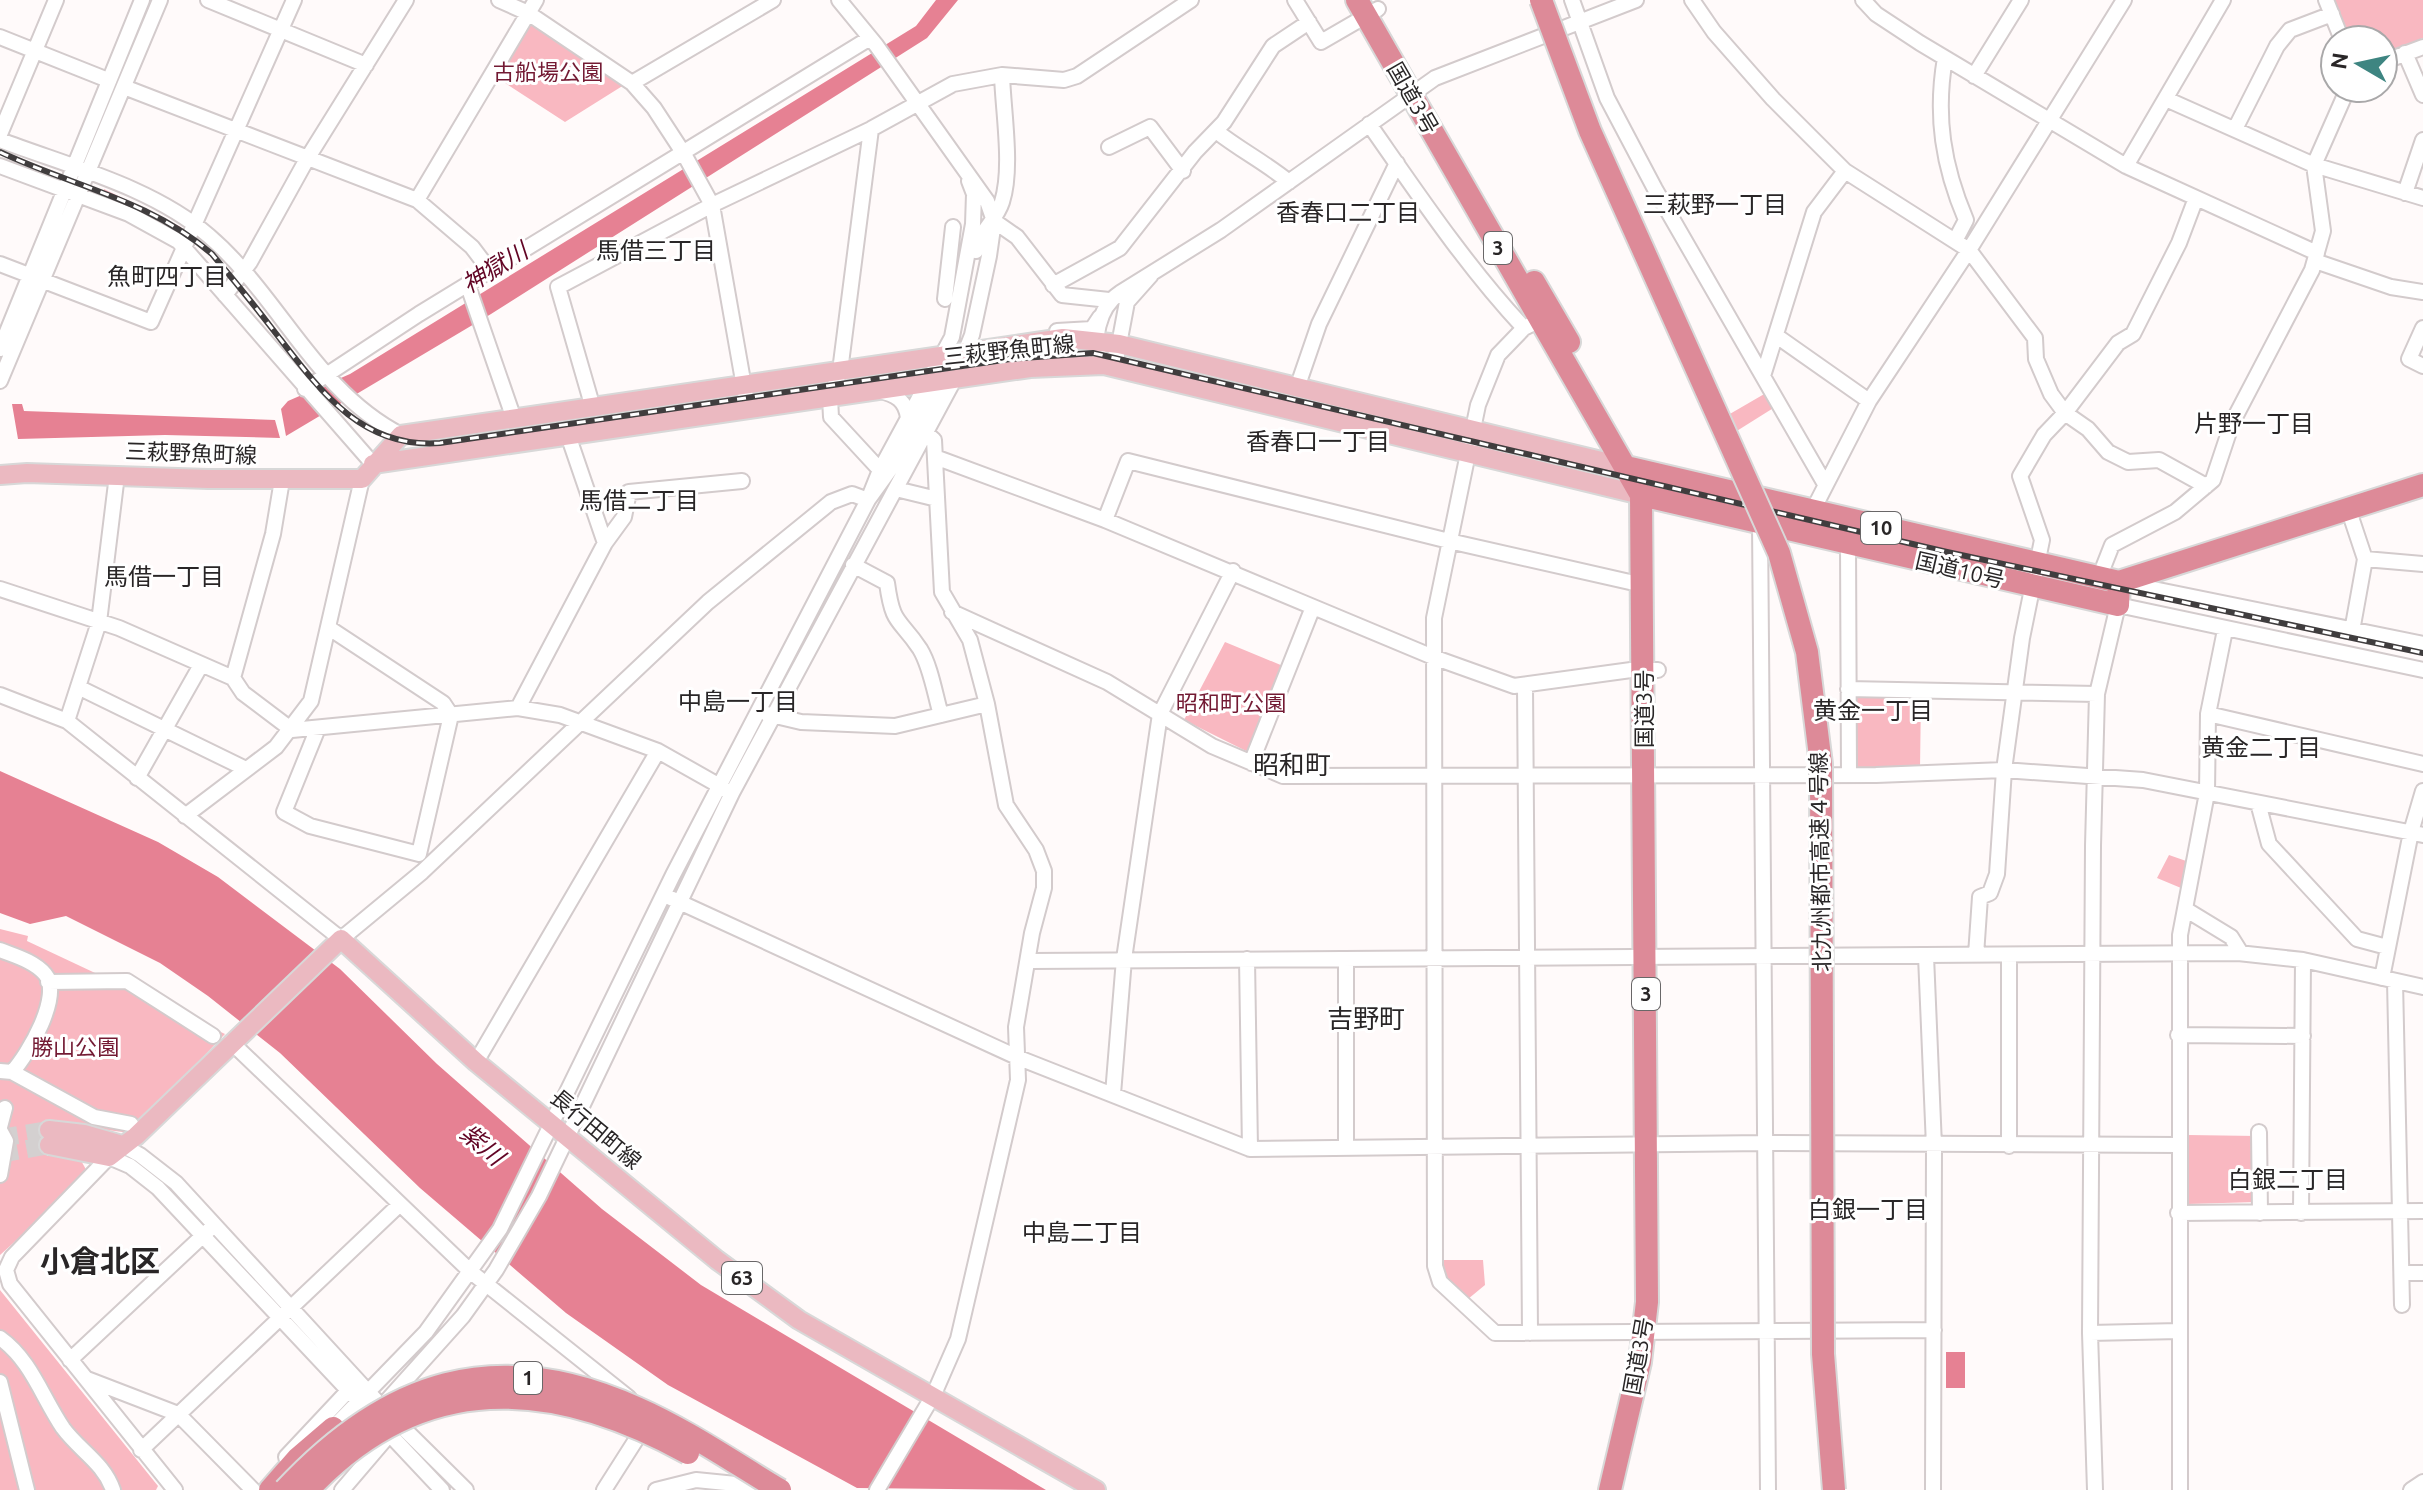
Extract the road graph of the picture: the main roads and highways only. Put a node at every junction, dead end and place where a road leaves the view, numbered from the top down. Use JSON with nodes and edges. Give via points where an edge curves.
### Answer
{"nodes":[{"id":1,"x":1541,"y":0,"type":"edge"},
{"id":2,"x":1556,"y":0,"type":"edge"},
{"id":3,"x":1368,"y":6,"type":"edge"},
{"id":4,"x":1416,"y":91,"type":"junction"},
{"id":5,"x":1635,"y":468,"type":"junction"},
{"id":6,"x":368,"y":472,"type":"junction"},
{"id":7,"x":0,"y":475,"type":"edge"},
{"id":8,"x":2423,"y":485,"type":"edge"},
{"id":9,"x":1646,"y":496,"type":"junction"},
{"id":10,"x":1810,"y":523,"type":"junction"},
{"id":11,"x":2033,"y":575,"type":"junction"},
{"id":12,"x":2112,"y":588,"type":"junction"},
{"id":13,"x":1651,"y":670,"type":"junction"},
{"id":14,"x":49,"y":1137,"type":"tunnel mouth"},
{"id":15,"x":1652,"y":1333,"type":"junction"},
{"id":16,"x":333,"y":1428,"type":"road end"},
{"id":17,"x":354,"y":1440,"type":"road end"},
{"id":18,"x":270,"y":1490,"type":"edge"},
{"id":19,"x":285,"y":1490,"type":"edge"},
{"id":20,"x":311,"y":1490,"type":"edge"},
{"id":21,"x":322,"y":1490,"type":"edge"},
{"id":22,"x":751,"y":1490,"type":"edge"},
{"id":23,"x":778,"y":1490,"type":"edge"},
{"id":24,"x":1096,"y":1490,"type":"edge"},
{"id":25,"x":1610,"y":1490,"type":"edge"},
{"id":26,"x":1624,"y":1490,"type":"edge"},
{"id":27,"x":1834,"y":1490,"type":"edge"},
{"id":28,"x":1847,"y":1490,"type":"edge"}],
"edges":[{"from":1,"to":27,"type":"highway","name":"北九州都市高速４号線","bridge":true,"via":[[1590,131],[1779,553],[1807,652],[1821,764],[1823,1354]]},
{"from":2,"to":28,"type":"highway","name":"北九州都市高速４号線","via":[[1602,123],[1764,483],[1805,591],[1820,650],[1833,773],[1836,1351]]},
{"from":3,"to":4,"type":"highway","name":"国道3号","number":"3"},
{"from":4,"to":5,"type":"highway","name":"国道3号","number":"3"},
{"from":4,"to":5,"type":"highway","name":"国道3号","number":"3","via":[[1532,324]]},
{"from":5,"to":6,"type":"main road","name":"三萩野魚町線","via":[[1119,344],[1039,340],[401,435]]},
{"from":5,"to":9,"type":"highway","name":"国道3号","number":"3"},
{"from":5,"to":10,"type":"highway","name":"国道10号","number":"10"},
{"from":6,"to":7,"type":"main road","name":"三萩野魚町線","via":[[282,480]]},
{"from":6,"to":9,"type":"main road","name":"三萩野魚町線","via":[[1030,368],[1104,365]]},
{"from":8,"to":12,"type":"highway","name":"国道10号","number":"10"},
{"from":9,"to":10,"type":"highway","name":"国道10号","number":"10","via":[[1760,523]]},
{"from":9,"to":13,"type":"highway","name":"国道3号","number":"3","via":[[1643,585]]},
{"from":9,"to":13,"type":"highway","name":"国道3号","number":"3","via":[[1657,524]]},
{"from":10,"to":11,"type":"highway","name":"国道10号","number":"10"},
{"from":10,"to":11,"type":"highway","name":"国道10号","number":"10","via":[[1848,543]]},
{"from":11,"to":12,"type":"highway","name":"国道10号","number":"10"},
{"from":11,"to":12,"type":"highway","name":"国道10号","number":"10"},
{"from":13,"to":15,"type":"highway","name":"国道3号","number":"3"},
{"from":14,"to":24,"type":"main road","name":"長行田町線","number":"63","via":[[84,1134],[115,1151],[136,1136],[222,1039],[341,939],[476,1062],[717,1260],[799,1320],[930,1402]]},
{"from":15,"to":25,"type":"highway","name":"国道3号","number":"3"},
{"from":15,"to":26,"type":"highway","name":"国道3号","number":"3"},
{"from":16,"to":18,"type":"highway"},
{"from":17,"to":21,"type":"highway"},
{"from":19,"to":23,"type":"highway","number":"1","bridge":true,"via":[[328,1447],[379,1410],[435,1386],[496,1377],[571,1385],[637,1408]]},
{"from":20,"to":22,"type":"highway","number":"1","bridge":true,"via":[[360,1443],[401,1418],[452,1401],[511,1396],[572,1404],[631,1423]]}]}
